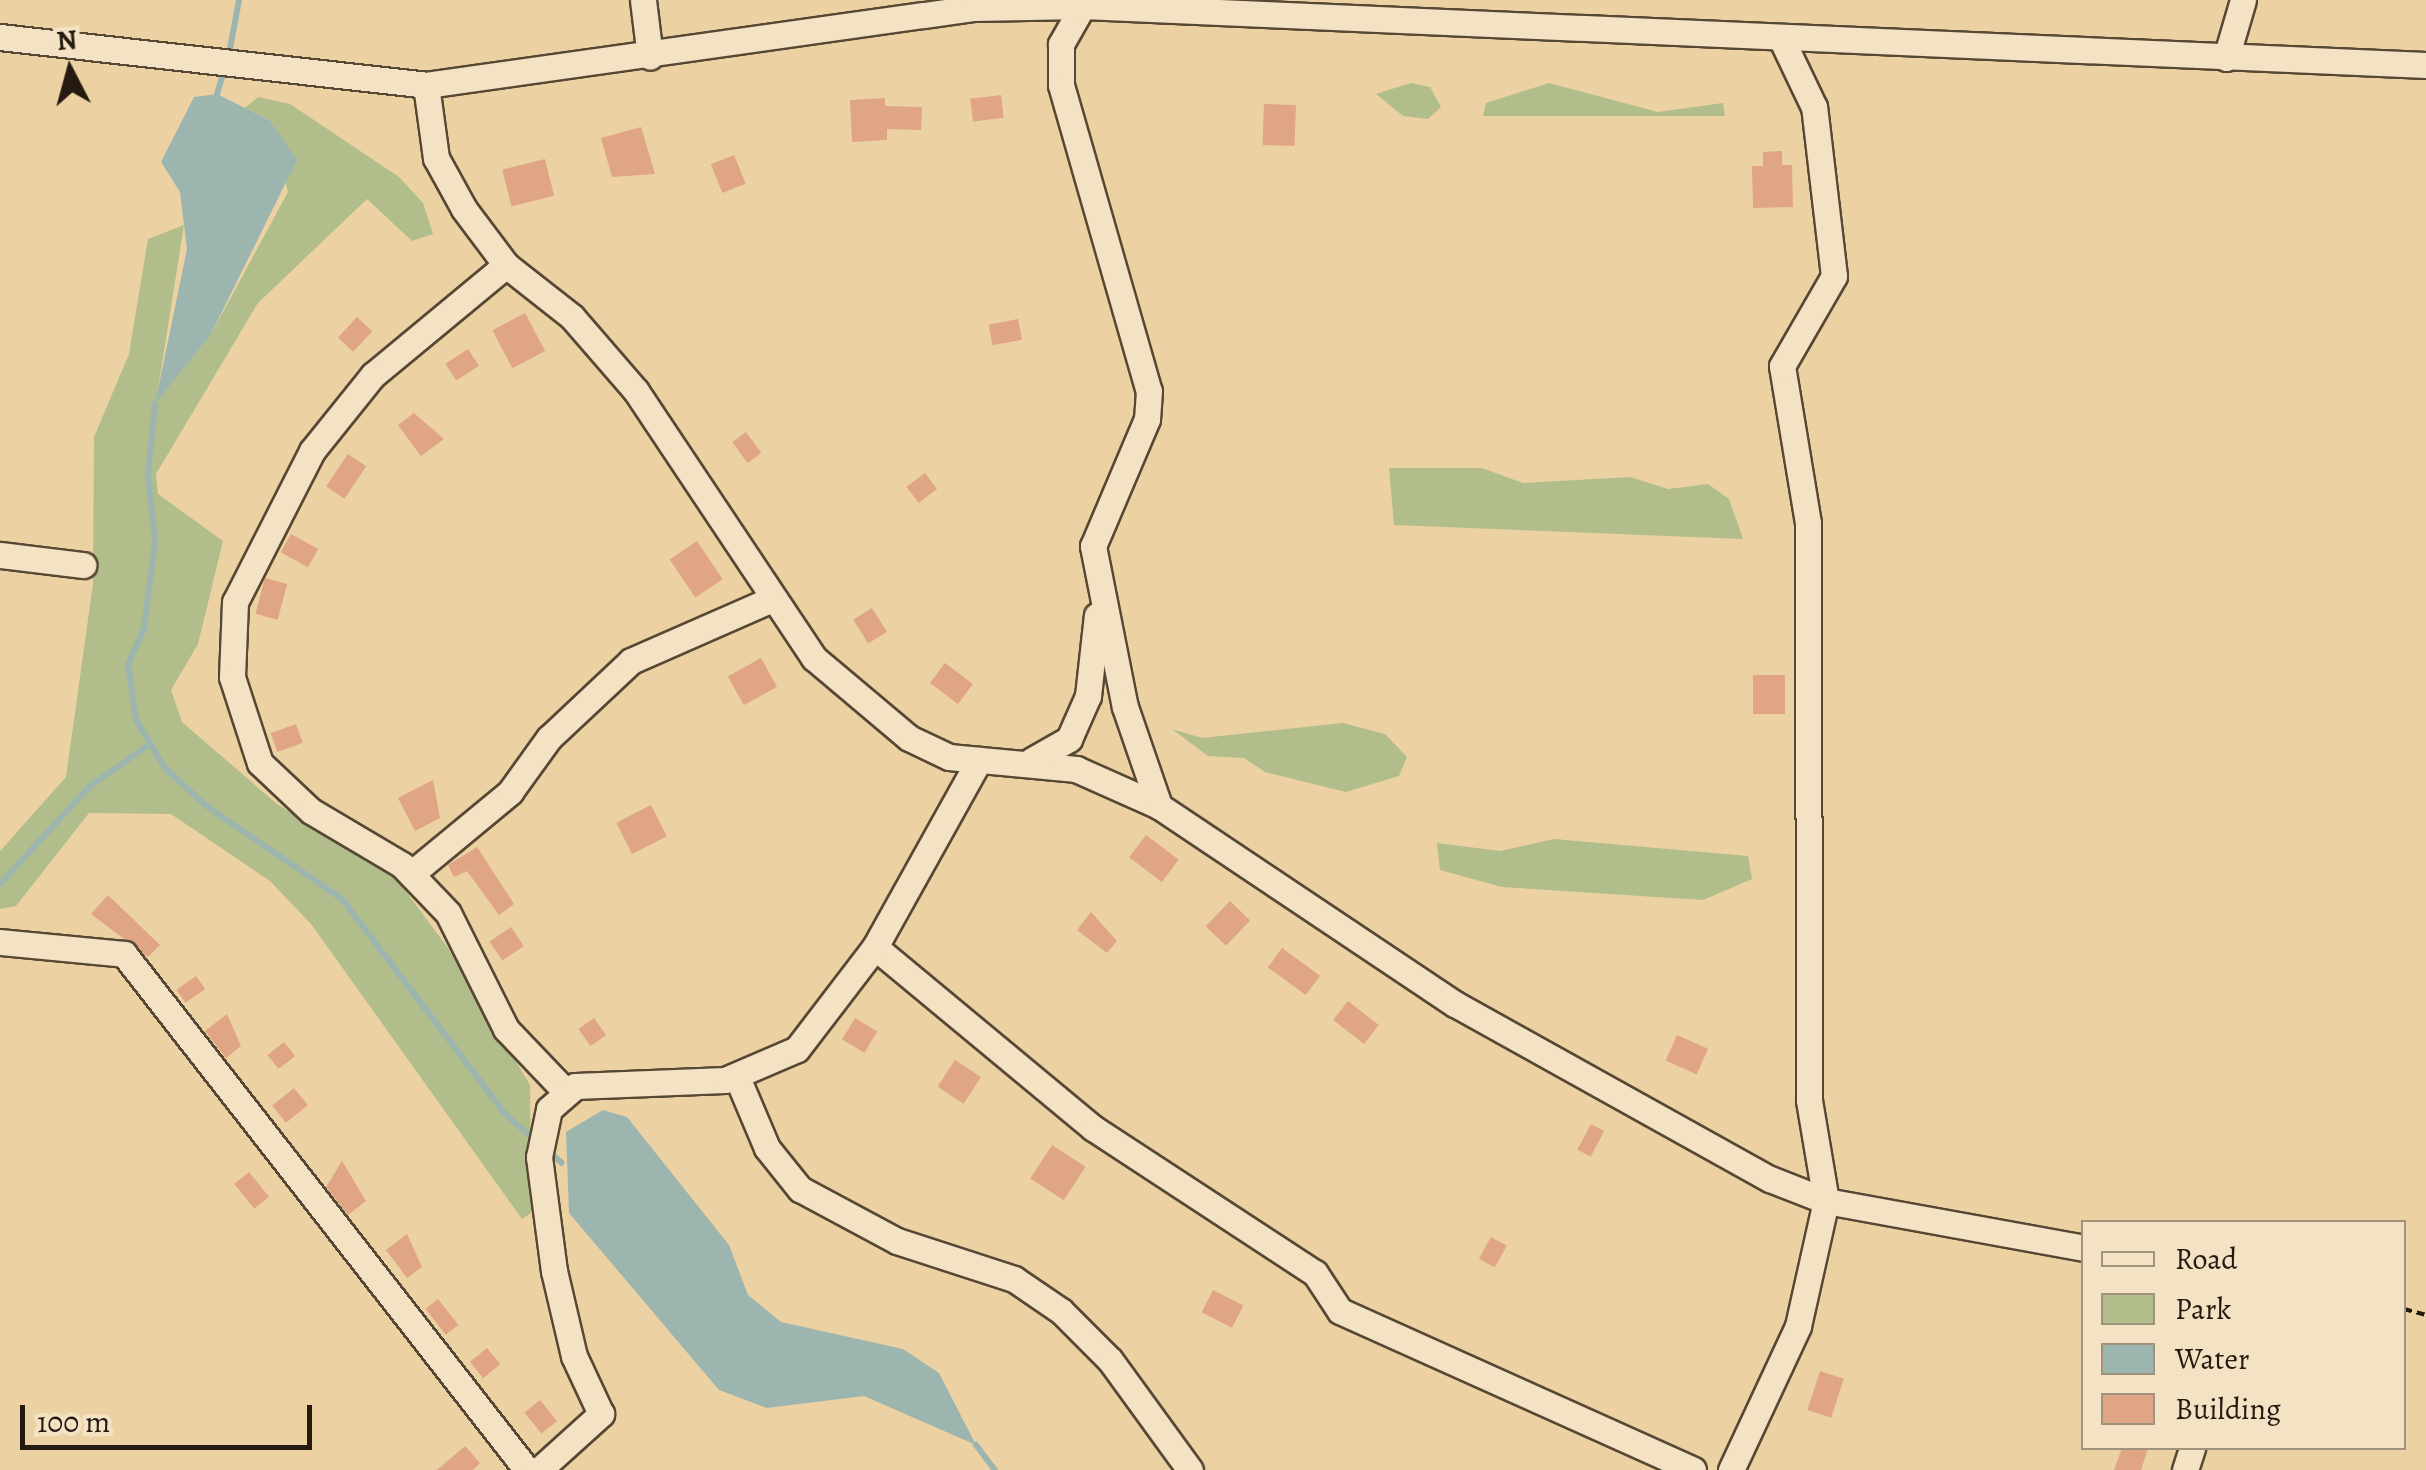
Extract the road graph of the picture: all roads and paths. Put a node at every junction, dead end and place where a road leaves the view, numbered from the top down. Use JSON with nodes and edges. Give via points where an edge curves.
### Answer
{"nodes":[{"id":1,"x":643,"y":0,"type":"edge"},
{"id":2,"x":2242,"y":0,"type":"edge"},
{"id":3,"x":1085,"y":3,"type":"edge"},
{"id":4,"x":0,"y":37,"type":"edge"},
{"id":5,"x":1782,"y":38,"type":"junction"},
{"id":6,"x":650,"y":57,"type":"junction"},
{"id":7,"x":2226,"y":58,"type":"junction"},
{"id":8,"x":2426,"y":64,"type":"edge"},
{"id":9,"x":426,"y":85,"type":"junction"},
{"id":10,"x":506,"y":264,"type":"junction"},
{"id":11,"x":0,"y":555,"type":"edge"},
{"id":12,"x":83,"y":566,"type":"dead end"},
{"id":13,"x":1099,"y":594,"type":"junction"},
{"id":14,"x":770,"y":600,"type":"junction"},
{"id":15,"x":979,"y":760,"type":"junction"},
{"id":16,"x":1032,"y":760,"type":"junction"},
{"id":17,"x":1159,"y":806,"type":"junction"},
{"id":18,"x":411,"y":874,"type":"junction"},
{"id":19,"x":0,"y":942,"type":"edge"},
{"id":20,"x":875,"y":946,"type":"junction"},
{"id":21,"x":737,"y":1077,"type":"junction"},
{"id":22,"x":567,"y":1093,"type":"junction"},
{"id":23,"x":1826,"y":1201,"type":"junction"},
{"id":24,"x":2081,"y":1247,"type":"edge"},
{"id":25,"x":527,"y":1470,"type":"edge"},
{"id":26,"x":538,"y":1470,"type":"edge"},
{"id":27,"x":1190,"y":1470,"type":"edge"},
{"id":28,"x":1693,"y":1470,"type":"edge"},
{"id":29,"x":1731,"y":1470,"type":"edge"}],
"edges":[{"from":1,"to":6,"type":"street"},
{"from":2,"to":7,"type":"street"},
{"from":3,"to":5,"type":"street"},
{"from":3,"to":6,"type":"street","via":[[973,8]]},
{"from":3,"to":13,"type":"street","via":[[1061,44],[1061,85],[1148,391],[1141,438],[1093,546]]},
{"from":4,"to":9,"type":"street","via":[[251,72]]},
{"from":5,"to":7,"type":"street"},
{"from":5,"to":23,"type":"street","via":[[1814,107],[1834,276],[1782,366],[1808,524],[1809,1100]]},
{"from":6,"to":9,"type":"street"},
{"from":7,"to":8,"type":"street"},
{"from":9,"to":10,"type":"street","via":[[436,158]]},
{"from":10,"to":14,"type":"street","via":[[572,317],[636,391]]},
{"from":10,"to":18,"type":"street","via":[[372,376],[312,451],[270,523],[232,621],[232,677],[260,763],[312,810]]},
{"from":11,"to":12,"type":"street"},
{"from":13,"to":16,"type":"street","via":[[1088,696],[1069,738]]},
{"from":13,"to":17,"type":"street"},
{"from":14,"to":15,"type":"street","via":[[814,658],[908,738]]},
{"from":14,"to":18,"type":"street","via":[[631,660],[549,738],[510,792]]},
{"from":15,"to":16,"type":"street"},
{"from":15,"to":20,"type":"street"},
{"from":16,"to":17,"type":"street"},
{"from":17,"to":23,"type":"street","via":[[1455,1004]]},
{"from":18,"to":22,"type":"street","via":[[448,913],[506,1029]]},
{"from":19,"to":25,"type":"street","via":[[124,954]]},
{"from":20,"to":21,"type":"street","via":[[796,1049]]},
{"from":20,"to":28,"type":"street","via":[[1092,1128],[1316,1273],[1340,1311]]},
{"from":21,"to":22,"type":"street","via":[[621,1080]]},
{"from":21,"to":27,"type":"street","via":[[767,1148],[800,1189],[896,1241],[1014,1279],[1061,1310],[1110,1360]]},
{"from":22,"to":26,"type":"street","via":[[549,1109],[538,1157],[574,1356],[601,1414]]},
{"from":23,"to":24,"type":"street"},
{"from":23,"to":29,"type":"street","via":[[1798,1326]]}]}
